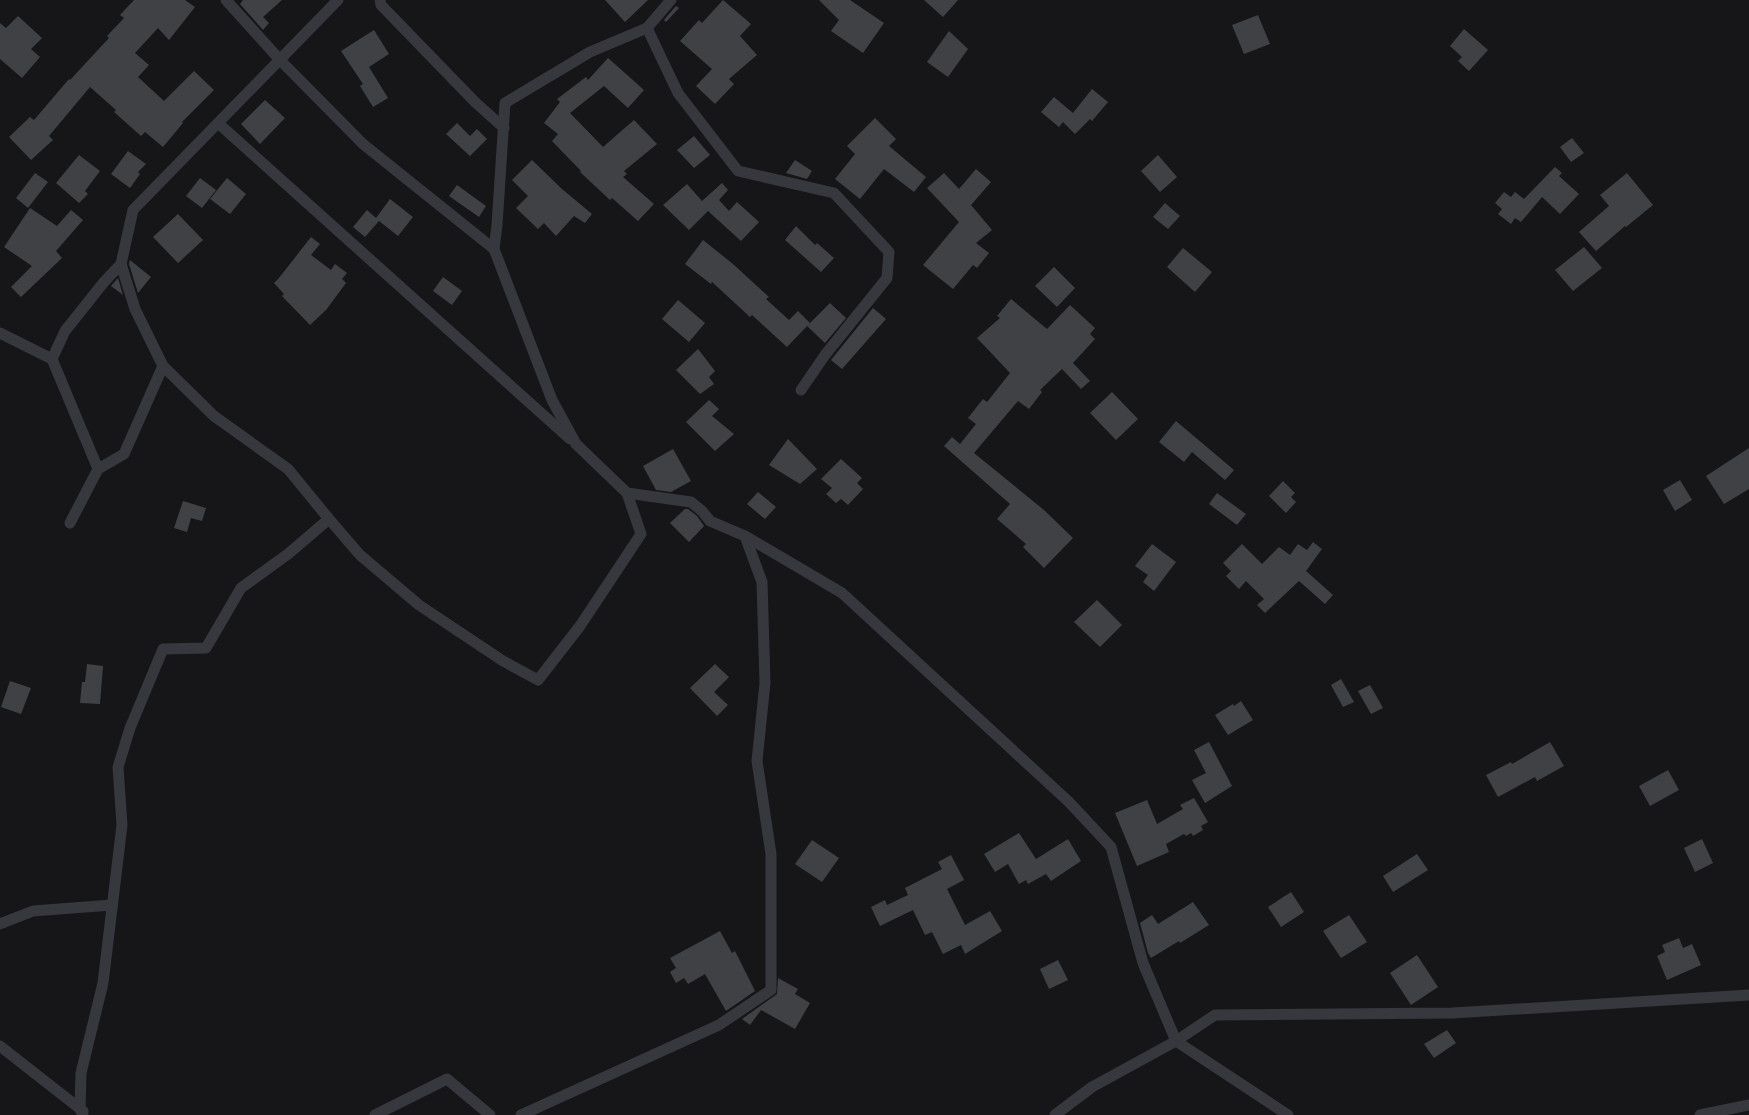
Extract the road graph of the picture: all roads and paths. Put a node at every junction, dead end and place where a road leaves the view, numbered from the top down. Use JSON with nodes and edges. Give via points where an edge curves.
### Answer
{"nodes":[{"id":1,"x":226,"y":0,"type":"edge"},
{"id":2,"x":338,"y":0,"type":"edge"},
{"id":3,"x":380,"y":0,"type":"edge"},
{"id":4,"x":670,"y":0,"type":"edge"},
{"id":5,"x":647,"y":28,"type":"junction"},
{"id":6,"x":280,"y":60,"type":"junction"},
{"id":7,"x":218,"y":123,"type":"junction"},
{"id":8,"x":504,"y":128,"type":"junction"},
{"id":9,"x":494,"y":249,"type":"junction"},
{"id":10,"x":122,"y":264,"type":"junction"},
{"id":11,"x":0,"y":333,"type":"edge"},
{"id":12,"x":52,"y":359,"type":"junction"},
{"id":13,"x":163,"y":366,"type":"junction"},
{"id":14,"x":801,"y":390,"type":"dead end"},
{"id":15,"x":576,"y":444,"type":"junction"},
{"id":16,"x":98,"y":469,"type":"junction"},
{"id":17,"x":627,"y":493,"type":"junction"},
{"id":18,"x":329,"y":519,"type":"junction"},
{"id":19,"x":70,"y":524,"type":"dead end"},
{"id":20,"x":745,"y":536,"type":"junction"},
{"id":21,"x":112,"y":906,"type":"junction"},
{"id":22,"x":0,"y":924,"type":"edge"},
{"id":23,"x":1749,"y":995,"type":"edge"},
{"id":24,"x":1176,"y":1041,"type":"junction"},
{"id":25,"x":0,"y":1046,"type":"edge"},
{"id":26,"x":1749,"y":1105,"type":"edge"},
{"id":27,"x":84,"y":1113,"type":"edge"},
{"id":28,"x":375,"y":1115,"type":"edge"},
{"id":29,"x":490,"y":1115,"type":"edge"},
{"id":30,"x":521,"y":1115,"type":"edge"},
{"id":31,"x":1055,"y":1115,"type":"edge"},
{"id":32,"x":1288,"y":1115,"type":"edge"},
{"id":33,"x":1700,"y":1115,"type":"edge"}],
"edges":[{"from":1,"to":6,"type":"street"},
{"from":2,"to":6,"type":"street"},
{"from":3,"to":8,"type":"street","via":[[381,5]]},
{"from":4,"to":5,"type":"street"},
{"from":5,"to":8,"type":"street","via":[[590,52],[505,103]]},
{"from":5,"to":14,"type":"street","via":[[678,93],[738,171],[834,193],[889,252],[888,278],[825,355]]},
{"from":6,"to":7,"type":"street"},
{"from":6,"to":9,"type":"street","via":[[363,144]]},
{"from":7,"to":10,"type":"street","via":[[133,210]]},
{"from":7,"to":15,"type":"street"},
{"from":8,"to":9,"type":"street"},
{"from":9,"to":15,"type":"street","via":[[552,400]]},
{"from":10,"to":12,"type":"street","via":[[65,331]]},
{"from":10,"to":13,"type":"street","via":[[134,309]]},
{"from":11,"to":12,"type":"street"},
{"from":12,"to":16,"type":"street"},
{"from":13,"to":16,"type":"street","via":[[124,454]]},
{"from":13,"to":18,"type":"street","via":[[214,416],[288,469]]},
{"from":15,"to":17,"type":"street"},
{"from":16,"to":19,"type":"street"},
{"from":17,"to":18,"type":"street","via":[[641,534],[580,626],[538,680],[419,606],[360,555]]},
{"from":17,"to":20,"type":"street","via":[[691,502],[710,521]]},
{"from":18,"to":21,"type":"street","via":[[241,588],[206,648],[163,649],[130,728],[118,768],[122,825]]},
{"from":20,"to":24,"type":"street","via":[[842,594],[1069,802],[1111,848],[1144,963]]},
{"from":20,"to":30,"type":"street","via":[[762,582],[765,683],[757,761],[771,854],[771,990],[719,1025]]},
{"from":21,"to":22,"type":"street","via":[[33,911]]},
{"from":21,"to":27,"type":"street","via":[[103,983],[81,1073]]},
{"from":23,"to":24,"type":"street","via":[[1452,1013],[1215,1015]]},
{"from":24,"to":31,"type":"street","via":[[1092,1088]]},
{"from":24,"to":32,"type":"street"},
{"from":25,"to":27,"type":"street"},
{"from":26,"to":33,"type":"street"},
{"from":28,"to":29,"type":"street","via":[[447,1079]]}]}
